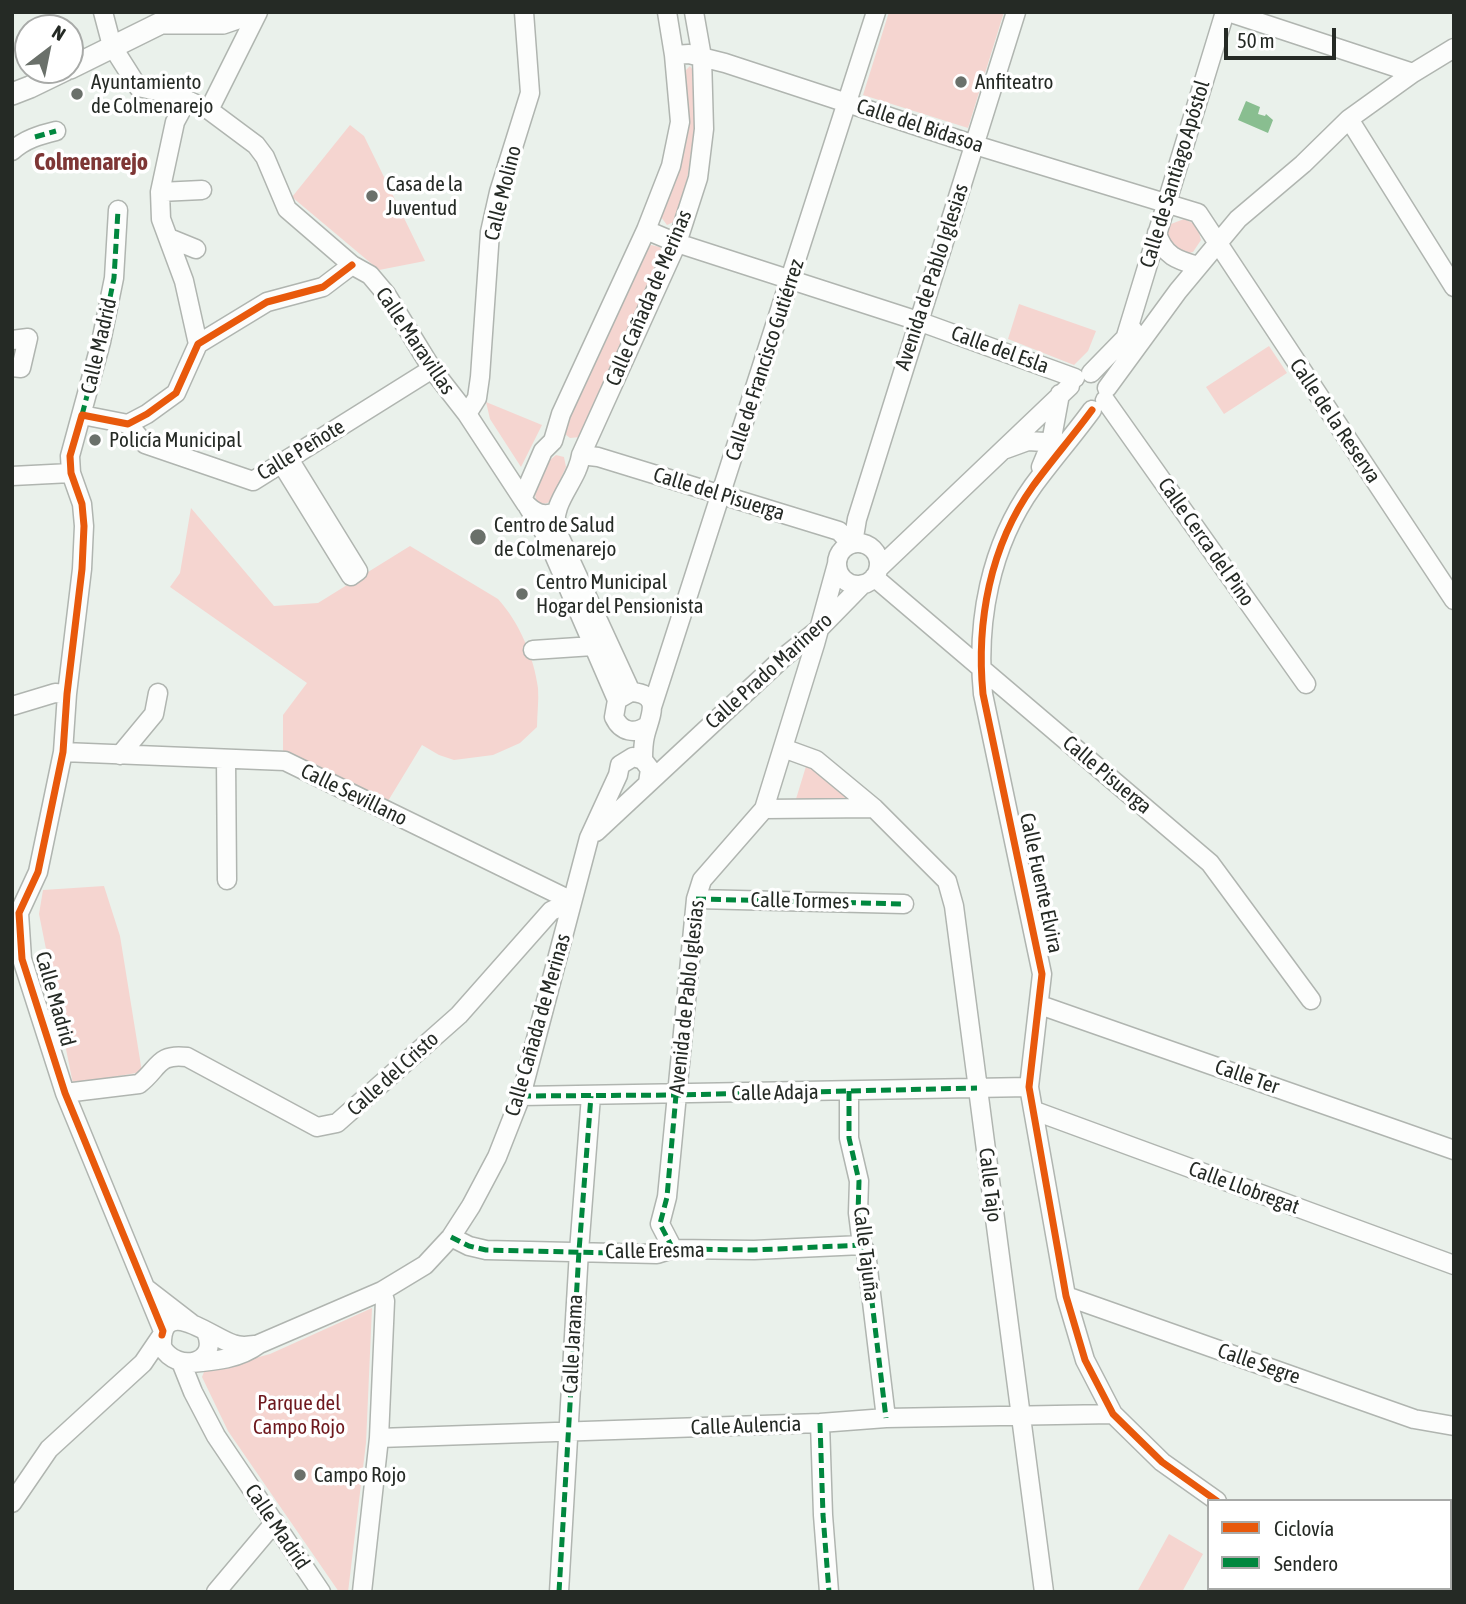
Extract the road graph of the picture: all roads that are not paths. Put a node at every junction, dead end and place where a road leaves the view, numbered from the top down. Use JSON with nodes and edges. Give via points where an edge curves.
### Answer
{"nodes":[{"id":1,"x":103,"y":12,"type":"edge"},
{"id":2,"x":256,"y":12,"type":"edge"},
{"id":3,"x":524,"y":12,"type":"edge"},
{"id":4,"x":667,"y":12,"type":"edge"},
{"id":5,"x":694,"y":12,"type":"edge"},
{"id":6,"x":876,"y":12,"type":"edge"},
{"id":7,"x":1016,"y":12,"type":"edge"},
{"id":8,"x":1226,"y":12,"type":"edge"},
{"id":9,"x":148,"y":20,"type":"edge"},
{"id":10,"x":223,"y":23,"type":"junction"},
{"id":11,"x":242,"y":43,"type":"junction"},
{"id":12,"x":112,"y":46,"type":"junction"},
{"id":13,"x":1454,"y":48,"type":"edge"},
{"id":14,"x":674,"y":55,"type":"junction"},
{"id":15,"x":702,"y":57,"type":"junction"},
{"id":16,"x":84,"y":61,"type":"edge"},
{"id":17,"x":1413,"y":73,"type":"junction"},
{"id":18,"x":38,"y":84,"type":"edge"},
{"id":19,"x":12,"y":94,"type":"edge"},
{"id":20,"x":190,"y":101,"type":"junction"},
{"id":21,"x":847,"y":102,"type":"junction"},
{"id":22,"x":209,"y":110,"type":"junction"},
{"id":23,"x":1349,"y":120,"type":"junction"},
{"id":24,"x":56,"y":131,"type":"dead end"},
{"id":25,"x":975,"y":145,"type":"junction"},
{"id":26,"x":12,"y":150,"type":"edge"},
{"id":27,"x":202,"y":190,"type":"dead end"},
{"id":28,"x":160,"y":192,"type":"junction"},
{"id":29,"x":1166,"y":204,"type":"junction"},
{"id":30,"x":118,"y":210,"type":"dead end"},
{"id":31,"x":1238,"y":219,"type":"junction"},
{"id":32,"x":1205,"y":220,"type":"junction"},
{"id":33,"x":646,"y":230,"type":"junction"},
{"id":34,"x":1157,"y":233,"type":"junction"},
{"id":35,"x":169,"y":238,"type":"junction"},
{"id":36,"x":1217,"y":242,"type":"junction"},
{"id":37,"x":677,"y":243,"type":"junction"},
{"id":38,"x":196,"y":249,"type":"dead end"},
{"id":39,"x":352,"y":265,"type":"junction"},
{"id":40,"x":1198,"y":266,"type":"junction"},
{"id":41,"x":792,"y":279,"type":"junction"},
{"id":42,"x":1454,"y":287,"type":"edge"},
{"id":43,"x":1178,"y":291,"type":"junction"},
{"id":44,"x":918,"y":321,"type":"junction"},
{"id":45,"x":1126,"y":336,"type":"junction"},
{"id":46,"x":12,"y":340,"type":"edge"},
{"id":47,"x":198,"y":344,"type":"junction"},
{"id":48,"x":12,"y":367,"type":"edge"},
{"id":49,"x":432,"y":369,"type":"junction"},
{"id":50,"x":1074,"y":383,"type":"junction"},
{"id":51,"x":1101,"y":399,"type":"junction"},
{"id":52,"x":467,"y":414,"type":"junction"},
{"id":53,"x":82,"y":415,"type":"junction"},
{"id":54,"x":128,"y":424,"type":"junction"},
{"id":55,"x":553,"y":441,"type":"junction"},
{"id":56,"x":1060,"y":443,"type":"junction"},
{"id":57,"x":1000,"y":451,"type":"junction"},
{"id":58,"x":581,"y":455,"type":"junction"},
{"id":59,"x":286,"y":461,"type":"junction"},
{"id":60,"x":71,"y":473,"type":"junction"},
{"id":61,"x":12,"y":476,"type":"edge"},
{"id":62,"x":722,"y":494,"type":"junction"},
{"id":63,"x":525,"y":500,"type":"junction"},
{"id":64,"x":556,"y":512,"type":"junction"},
{"id":65,"x":913,"y":536,"type":"junction"},
{"id":66,"x":857,"y":544,"type":"junction"},
{"id":67,"x":836,"y":564,"type":"junction"},
{"id":68,"x":872,"y":576,"type":"junction"},
{"id":69,"x":1454,"y":600,"type":"edge"},
{"id":70,"x":819,"y":629,"type":"junction"},
{"id":71,"x":593,"y":646,"type":"junction"},
{"id":72,"x":533,"y":650,"type":"dead end"},
{"id":73,"x":981,"y":669,"type":"junction"},
{"id":74,"x":1306,"y":684,"type":"dead end"},
{"id":75,"x":158,"y":693,"type":"dead end"},
{"id":76,"x":67,"y":694,"type":"junction"},
{"id":77,"x":624,"y":696,"type":"junction"},
{"id":78,"x":12,"y":706,"type":"edge"},
{"id":79,"x":650,"y":716,"type":"junction"},
{"id":80,"x":620,"y":726,"type":"junction"},
{"id":81,"x":783,"y":748,"type":"junction"},
{"id":82,"x":63,"y":752,"type":"junction"},
{"id":83,"x":120,"y":755,"type":"junction"},
{"id":84,"x":226,"y":759,"type":"junction"},
{"id":85,"x":642,"y":771,"type":"junction"},
{"id":86,"x":618,"y":775,"type":"junction"},
{"id":87,"x":874,"y":808,"type":"junction"},
{"id":88,"x":764,"y":809,"type":"junction"},
{"id":89,"x":589,"y":838,"type":"junction"},
{"id":90,"x":227,"y":880,"type":"dead end"},
{"id":91,"x":696,"y":899,"type":"junction"},
{"id":92,"x":572,"y":901,"type":"junction"},
{"id":93,"x":904,"y":904,"type":"dead end"},
{"id":94,"x":15,"y":905,"type":"edge"},
{"id":95,"x":17,"y":965,"type":"edge"},
{"id":96,"x":1311,"y":1000,"type":"dead end"},
{"id":97,"x":1040,"y":1004,"type":"junction"},
{"id":98,"x":1030,"y":1087,"type":"junction"},
{"id":99,"x":977,"y":1088,"type":"junction"},
{"id":100,"x":849,"y":1091,"type":"junction"},
{"id":101,"x":65,"y":1093,"type":"junction"},
{"id":102,"x":676,"y":1095,"type":"junction"},
{"id":103,"x":522,"y":1096,"type":"junction"},
{"id":104,"x":591,"y":1096,"type":"junction"},
{"id":105,"x":1035,"y":1111,"type":"junction"},
{"id":106,"x":1454,"y":1150,"type":"edge"},
{"id":107,"x":451,"y":1237,"type":"junction"},
{"id":108,"x":862,"y":1245,"type":"junction"},
{"id":109,"x":673,"y":1250,"type":"junction"},
{"id":110,"x":579,"y":1251,"type":"junction"},
{"id":111,"x":1454,"y":1265,"type":"edge"},
{"id":112,"x":144,"y":1287,"type":"junction"},
{"id":113,"x":382,"y":1291,"type":"junction"},
{"id":114,"x":1066,"y":1296,"type":"junction"},
{"id":115,"x":199,"y":1328,"type":"junction"},
{"id":116,"x":163,"y":1333,"type":"junction"},
{"id":117,"x":259,"y":1345,"type":"junction"},
{"id":118,"x":182,"y":1362,"type":"junction"},
{"id":119,"x":143,"y":1363,"type":"junction"},
{"id":120,"x":1019,"y":1415,"type":"junction"},
{"id":121,"x":1113,"y":1415,"type":"junction"},
{"id":122,"x":886,"y":1418,"type":"junction"},
{"id":123,"x":820,"y":1423,"type":"junction"},
{"id":124,"x":1454,"y":1426,"type":"edge"},
{"id":125,"x":568,"y":1431,"type":"junction"},
{"id":126,"x":379,"y":1438,"type":"junction"},
{"id":127,"x":1214,"y":1499,"type":"edge"},
{"id":128,"x":12,"y":1503,"type":"edge"},
{"id":129,"x":275,"y":1522,"type":"junction"},
{"id":130,"x":318,"y":1588,"type":"edge"},
{"id":131,"x":215,"y":1592,"type":"edge"},
{"id":132,"x":362,"y":1592,"type":"edge"},
{"id":133,"x":559,"y":1592,"type":"edge"},
{"id":134,"x":830,"y":1592,"type":"edge"},
{"id":135,"x":1044,"y":1592,"type":"edge"}],
"edges":[{"from":1,"to":12,"type":"street"},
{"from":2,"to":10,"type":"main road"},
{"from":2,"to":11,"type":"street"},
{"from":3,"to":52,"type":"street","name":"Calle Molino","via":[[530,93],[490,232],[480,377],[477,398]]},
{"from":4,"to":14,"type":"street","name":"Calle Cañada de Merinas"},
{"from":5,"to":15,"type":"street","name":"Calle Cañada de Merinas"},
{"from":6,"to":21,"type":"street","name":"Calle de Francisco Gutiérrez"},
{"from":7,"to":25,"type":"street","name":"Avenida de Pablo Iglesias"},
{"from":8,"to":17,"type":"street"},
{"from":8,"to":29,"type":"street","name":"Calle de Santiago Apóstol"},
{"from":9,"to":10,"type":"main road"},
{"from":9,"to":12,"type":"main road"},
{"from":10,"to":11,"type":"street"},
{"from":11,"to":22,"type":"street"},
{"from":12,"to":16,"type":"main road"},
{"from":12,"to":20,"type":"street","name":"Calle Maravillas","via":[[138,88]]},
{"from":13,"to":17,"type":"street","name":"Calle Prado Marinero"},
{"from":14,"to":15,"type":"street","name":"Calle del Bidasoa"},
{"from":14,"to":33,"type":"street","name":"Calle Cañada de Merinas","via":[[680,122],[671,166]]},
{"from":15,"to":21,"type":"street","name":"Calle del Bidasoa"},
{"from":15,"to":37,"type":"street","name":"Calle Cañada de Merinas","via":[[704,129],[698,178]]},
{"from":17,"to":23,"type":"street","name":"Calle Prado Marinero"},
{"from":18,"to":19,"type":"main road"},
{"from":20,"to":22,"type":"street","name":"Calle Maravillas"},
{"from":20,"to":28,"type":"street","via":[[175,122]]},
{"from":21,"to":25,"type":"street","name":"Calle del Bidasoa"},
{"from":21,"to":41,"type":"street","name":"Calle de Francisco Gutiérrez"},
{"from":22,"to":39,"type":"street","name":"Calle Maravillas","via":[[256,145],[288,209]]},
{"from":23,"to":31,"type":"street","name":"Calle Prado Marinero"},
{"from":23,"to":42,"type":"street"},
{"from":24,"to":26,"type":"street","via":[[35,136]]},
{"from":25,"to":29,"type":"street","name":"Calle del Bidasoa"},
{"from":25,"to":44,"type":"street","name":"Avenida de Pablo Iglesias"},
{"from":27,"to":28,"type":"street"},
{"from":28,"to":35,"type":"street","via":[[161,219]]},
{"from":29,"to":32,"type":"street","via":[[1198,213]]},
{"from":29,"to":34,"type":"street","name":"Calle de Santiago Apóstol"},
{"from":30,"to":53,"type":"street","name":"Calle Madrid","via":[[114,278]]},
{"from":31,"to":32,"type":"street"},
{"from":31,"to":36,"type":"street","name":"Calle Prado Marinero"},
{"from":32,"to":36,"type":"street"},
{"from":33,"to":37,"type":"street","name":"Calle del Esla"},
{"from":33,"to":55,"type":"street","name":"Calle Cañada de Merinas","via":[[561,414]]},
{"from":34,"to":40,"type":"street","via":[[1166,253]]},
{"from":34,"to":45,"type":"street","name":"Calle de Santiago Apóstol"},
{"from":35,"to":38,"type":"street"},
{"from":35,"to":47,"type":"street"},
{"from":36,"to":40,"type":"street","name":"Calle Prado Marinero"},
{"from":36,"to":69,"type":"street","name":"Calle de la Reserva"},
{"from":37,"to":41,"type":"street","name":"Calle del Esla"},
{"from":37,"to":58,"type":"street","name":"Calle Cañada de Merinas"},
{"from":39,"to":47,"type":"street","via":[[323,287],[267,302]]},
{"from":39,"to":49,"type":"street","name":"Calle Maravillas","via":[[370,275],[386,295]]},
{"from":40,"to":43,"type":"street","name":"Calle Prado Marinero"},
{"from":41,"to":44,"type":"street","name":"Calle del Esla"},
{"from":41,"to":62,"type":"street","name":"Calle de Francisco Gutiérrez"},
{"from":43,"to":45,"type":"street","name":"Calle Prado Marinero"},
{"from":43,"to":51,"type":"street","name":"Calle Prado Marinero"},
{"from":44,"to":50,"type":"street","name":"Calle del Esla"},
{"from":44,"to":66,"type":"street","name":"Avenida de Pablo Iglesias","via":[[857,519]]},
{"from":45,"to":50,"type":"street","name":"Calle Prado Marinero"},
{"from":46,"to":48,"type":"street","via":[[29,338],[21,368]]},
{"from":47,"to":54,"type":"street","via":[[176,393]]},
{"from":49,"to":52,"type":"street","name":"Calle Maravillas"},
{"from":49,"to":59,"type":"street","name":"Calle Peñote"},
{"from":50,"to":51,"type":"street","via":[[1098,375]]},
{"from":50,"to":51,"type":"street","via":[[1070,394],[1077,406]]},
{"from":50,"to":56,"type":"street"},
{"from":50,"to":57,"type":"street","name":"Calle Prado Marinero"},
{"from":51,"to":56,"type":"street","name":"Calle Fuente Elvira"},
{"from":51,"to":74,"type":"street","name":"Calle Cerca del Pino"},
{"from":52,"to":63,"type":"street","name":"Calle Maravillas"},
{"from":53,"to":54,"type":"street"},
{"from":53,"to":60,"type":"street","name":"Calle Madrid","via":[[70,456]]},
{"from":54,"to":59,"type":"street","name":"Calle Peñote","via":[[145,444],[253,481]]},
{"from":55,"to":58,"type":"street","name":"Calle del Pisuerga"},
{"from":55,"to":63,"type":"street","name":"Calle Cañada de Merinas","via":[[543,451]]},
{"from":56,"to":57,"type":"street","via":[[1028,441]]},
{"from":56,"to":73,"type":"street","name":"Calle Fuente Elvira","via":[[998,551],[985,608]]},
{"from":57,"to":65,"type":"street","name":"Calle Prado Marinero"},
{"from":58,"to":62,"type":"street","name":"Calle del Pisuerga"},
{"from":58,"to":64,"type":"street","name":"Calle Cañada de Merinas"},
{"from":59,"to":59,"type":"street","via":[[351,576],[358,571]]},
{"from":60,"to":61,"type":"street"},
{"from":60,"to":76,"type":"street","name":"Calle Madrid","via":[[84,526]]},
{"from":62,"to":66,"type":"street","name":"Calle del Pisuerga","via":[[839,531]]},
{"from":62,"to":79,"type":"street","name":"Calle de Francisco Gutiérrez"},
{"from":63,"to":64,"type":"street","via":[[542,515]]},
{"from":63,"to":71,"type":"street","via":[[545,534]]},
{"from":64,"to":77,"type":"street","via":[[556,529]]},
{"from":65,"to":66,"type":"street","via":[[890,543]]},
{"from":65,"to":68,"type":"street","name":"Calle Prado Marinero"},
{"from":66,"to":67,"type":"street","via":[[838,555]]},
{"from":66,"to":68,"type":"street","via":[[874,550],[878,558]]},
{"from":67,"to":68,"type":"street","via":[[845,581],[853,584]]},
{"from":67,"to":70,"type":"street","name":"Avenida de Pablo Iglesias"},
{"from":68,"to":70,"type":"street","name":"Calle Prado Marinero"},
{"from":68,"to":73,"type":"street","name":"Calle Pisuerga"},
{"from":70,"to":81,"type":"street","name":"Avenida de Pablo Iglesias"},
{"from":70,"to":85,"type":"street","name":"Calle Prado Marinero","via":[[674,757]]},
{"from":71,"to":72,"type":"street"},
{"from":71,"to":77,"type":"street"},
{"from":73,"to":96,"type":"street","name":"Calle Pisuerga","via":[[1210,863]]},
{"from":73,"to":97,"type":"street","name":"Calle Fuente Elvira","via":[[1042,974]]},
{"from":75,"to":83,"type":"street","via":[[154,715]]},
{"from":76,"to":78,"type":"street","via":[[55,693]]},
{"from":76,"to":82,"type":"street","name":"Calle Madrid"},
{"from":77,"to":79,"type":"street","via":[[642,694]]},
{"from":77,"to":80,"type":"street","via":[[614,711]]},
{"from":79,"to":80,"type":"street","via":[[638,731]]},
{"from":79,"to":85,"type":"street"},
{"from":80,"to":85,"type":"street"},
{"from":81,"to":87,"type":"street","name":"Calle Tajo","via":[[816,760]]},
{"from":81,"to":88,"type":"street","name":"Avenida de Pablo Iglesias"},
{"from":82,"to":83,"type":"street","name":"Calle Sevillano"},
{"from":82,"to":94,"type":"street","name":"Calle Madrid","via":[[38,872]]},
{"from":83,"to":84,"type":"street","name":"Calle Sevillano"},
{"from":84,"to":90,"type":"street"},
{"from":84,"to":92,"type":"street","name":"Calle Sevillano","via":[[285,761]]},
{"from":85,"to":86,"type":"street","name":"Calle Cañada de Merinas","via":[[620,765]]},
{"from":85,"to":86,"type":"street","via":[[633,790]]},
{"from":85,"to":89,"type":"street"},
{"from":86,"to":89,"type":"street","name":"Calle Cañada de Merinas"},
{"from":87,"to":88,"type":"street"},
{"from":87,"to":99,"type":"street","name":"Calle Tajo","via":[[947,881]]},
{"from":88,"to":91,"type":"street","name":"Avenida de Pablo Iglesias","via":[[702,880]]},
{"from":89,"to":92,"type":"street","name":"Calle Cañada de Merinas"},
{"from":91,"to":93,"type":"street","name":"Calle Tormes"},
{"from":91,"to":102,"type":"street","name":"Avenida de Pablo Iglesias"},
{"from":92,"to":101,"type":"street","name":"Calle del Cristo","via":[[551,911],[459,1015],[337,1123],[317,1127],[187,1057],[171,1055],[139,1084]]},
{"from":92,"to":103,"type":"street","name":"Calle Cañada de Merinas"},
{"from":94,"to":95,"type":"street","name":"Calle Madrid"},
{"from":95,"to":101,"type":"street","name":"Calle Madrid"},
{"from":97,"to":98,"type":"street","name":"Calle Fuente Elvira"},
{"from":97,"to":106,"type":"street","name":"Calle Ter"},
{"from":98,"to":99,"type":"street","name":"Calle Adaja"},
{"from":98,"to":105,"type":"street","name":"Calle Fuente Elvira"},
{"from":99,"to":100,"type":"street","name":"Calle Adaja"},
{"from":99,"to":120,"type":"street","name":"Calle Tajo"},
{"from":100,"to":102,"type":"street","name":"Calle Adaja"},
{"from":100,"to":108,"type":"street","name":"Calle Tajuña","via":[[849,1139],[859,1181]]},
{"from":101,"to":112,"type":"street","name":"Calle Madrid"},
{"from":102,"to":104,"type":"street","name":"Calle Adaja"},
{"from":102,"to":109,"type":"street","name":"Avenida de Pablo Iglesias","via":[[667,1197],[660,1224]]},
{"from":103,"to":104,"type":"street","name":"Calle Adaja"},
{"from":103,"to":107,"type":"street","name":"Calle Cañada de Merinas","via":[[497,1157]]},
{"from":104,"to":110,"type":"street","name":"Calle Jarama"},
{"from":105,"to":111,"type":"street","name":"Calle Llobregat"},
{"from":105,"to":114,"type":"street","name":"Calle Fuente Elvira"},
{"from":107,"to":110,"type":"street","name":"Calle Eresma","via":[[486,1250]]},
{"from":107,"to":113,"type":"street","name":"Calle Cañada de Merinas","via":[[425,1265]]},
{"from":108,"to":109,"type":"street","name":"Calle Eresma"},
{"from":108,"to":122,"type":"street","name":"Calle Tajuña"},
{"from":109,"to":110,"type":"street","name":"Calle Eresma","via":[[657,1254]]},
{"from":110,"to":125,"type":"street","name":"Calle Jarama"},
{"from":112,"to":115,"type":"street"},
{"from":112,"to":116,"type":"street","name":"Calle Madrid"},
{"from":113,"to":117,"type":"street","name":"Calle Cañada de Merinas"},
{"from":113,"to":126,"type":"street"},
{"from":114,"to":121,"type":"street","name":"Calle Fuente Elvira","via":[[1085,1360]]},
{"from":114,"to":124,"type":"street","name":"Calle Segre","via":[[1415,1419]]},
{"from":115,"to":116,"type":"street","via":[[177,1320]]},
{"from":115,"to":117,"type":"street","via":[[233,1345]]},
{"from":115,"to":118,"type":"street","via":[[209,1343],[205,1354]]},
{"from":116,"to":118,"type":"street","via":[[163,1350]]},
{"from":116,"to":119,"type":"street"},
{"from":117,"to":118,"type":"street","name":"Calle Cañada de Merinas","via":[[222,1360]]},
{"from":118,"to":119,"type":"street","name":"Calle Cañada de Merinas","via":[[162,1358]]},
{"from":118,"to":129,"type":"street","name":"Calle Madrid","via":[[216,1436]]},
{"from":119,"to":128,"type":"street","via":[[49,1449]]},
{"from":120,"to":121,"type":"street","name":"Calle Aulencia"},
{"from":120,"to":122,"type":"street","name":"Calle Aulencia"},
{"from":120,"to":135,"type":"street","name":"Calle Tajo"},
{"from":121,"to":127,"type":"street","name":"Calle Fuente Elvira","via":[[1162,1462]]},
{"from":122,"to":123,"type":"street","name":"Calle Aulencia"},
{"from":123,"to":125,"type":"street","name":"Calle Aulencia"},
{"from":123,"to":134,"type":"street"},
{"from":125,"to":126,"type":"street","name":"Calle Aulencia"},
{"from":125,"to":133,"type":"street","name":"Calle Jarama"},
{"from":126,"to":132,"type":"street"},
{"from":129,"to":130,"type":"street","name":"Calle Madrid"},
{"from":129,"to":131,"type":"street"}]}
